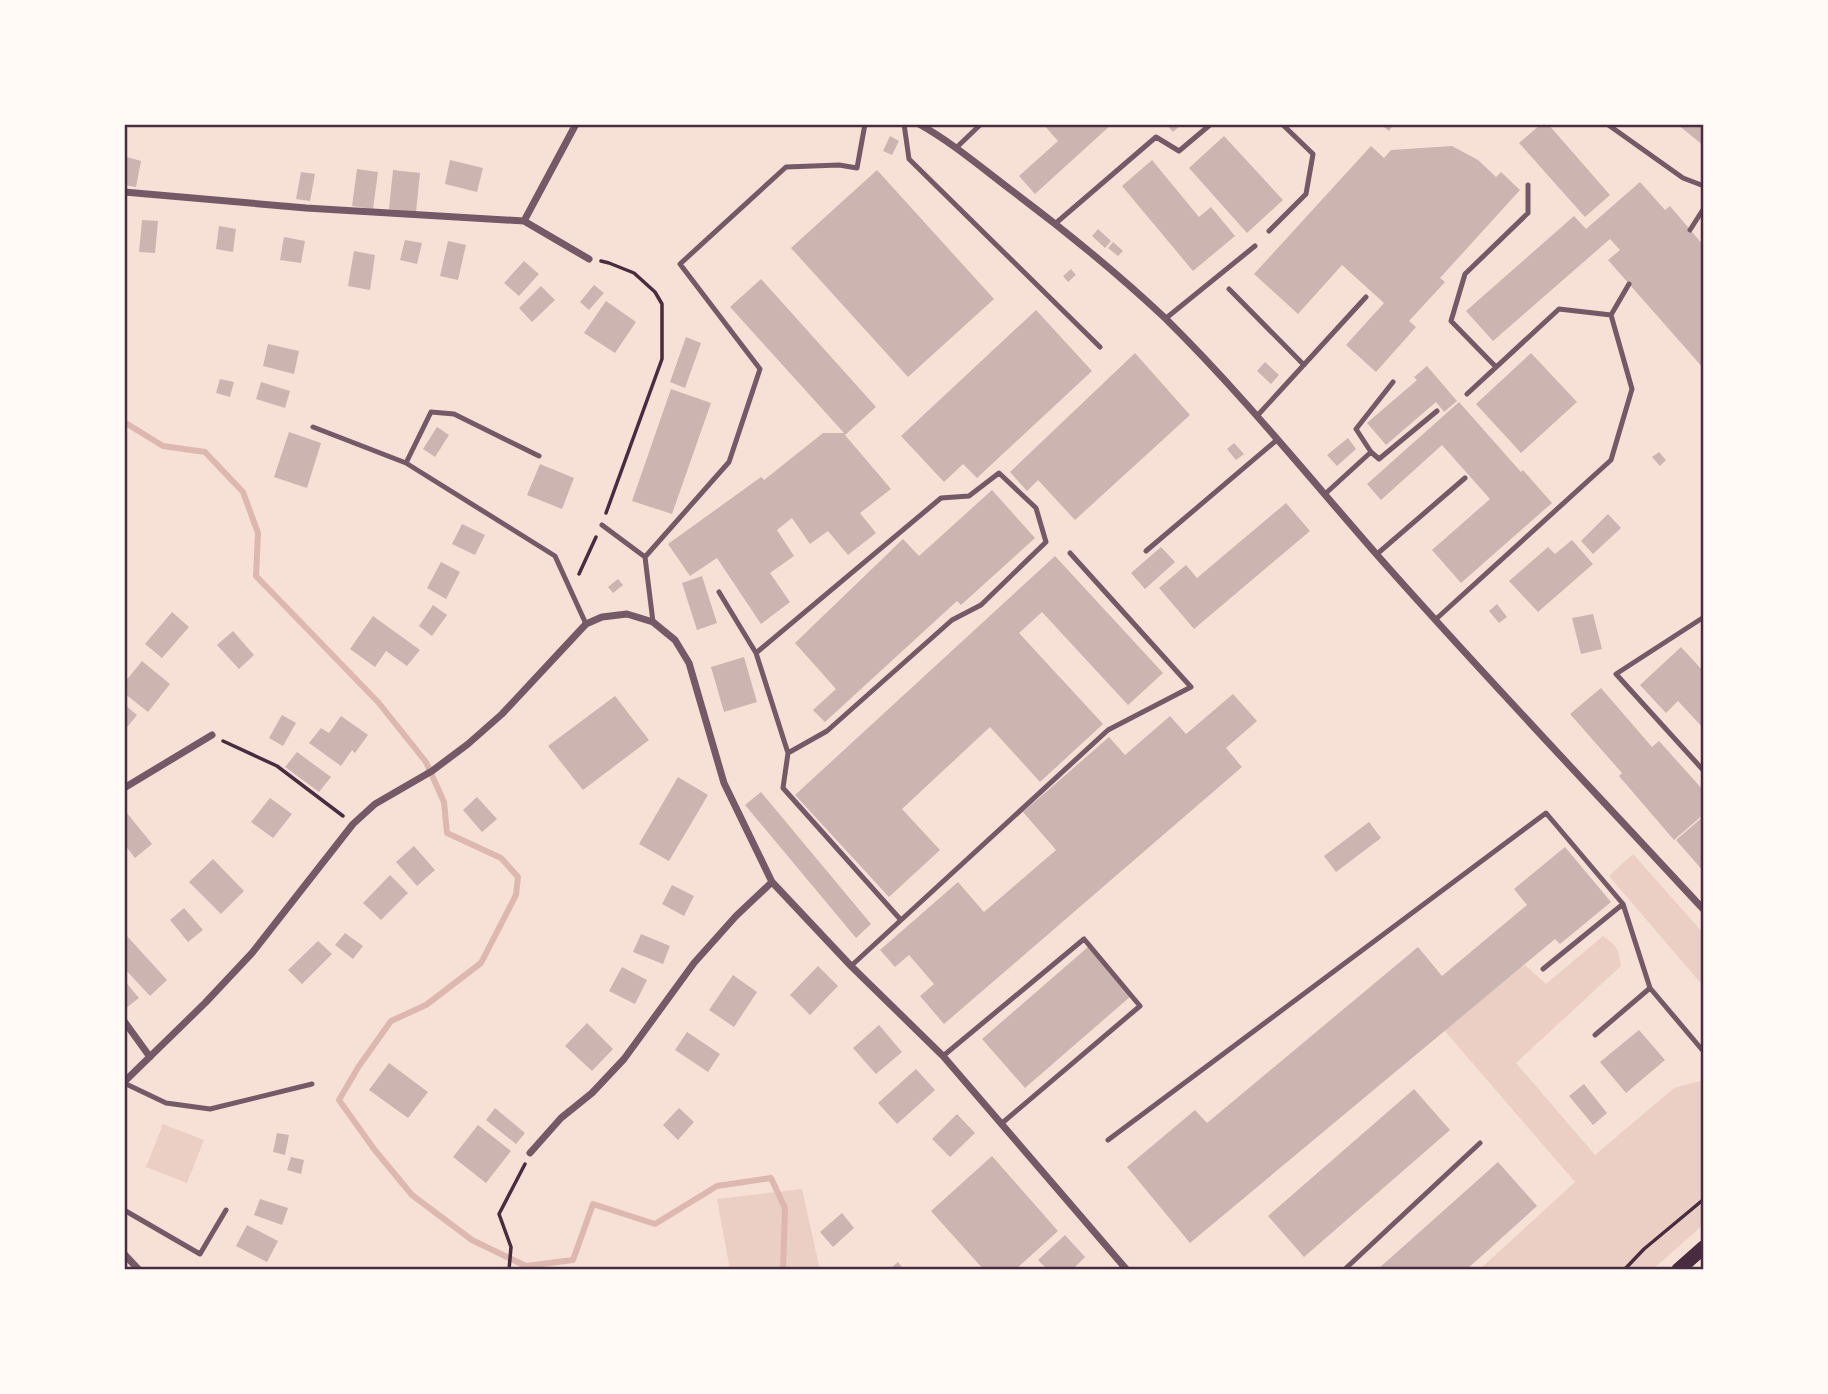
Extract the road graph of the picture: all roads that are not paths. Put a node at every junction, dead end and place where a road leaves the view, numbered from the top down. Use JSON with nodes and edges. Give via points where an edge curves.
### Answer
{"nodes":[{"id":1,"x":576,"y":124,"type":"edge"},
{"id":2,"x":865,"y":124,"type":"edge"},
{"id":3,"x":904,"y":124,"type":"edge"},
{"id":4,"x":919,"y":124,"type":"edge"},
{"id":5,"x":981,"y":124,"type":"edge"},
{"id":6,"x":1211,"y":124,"type":"edge"},
{"id":7,"x":1282,"y":124,"type":"edge"},
{"id":8,"x":1607,"y":124,"type":"edge"},
{"id":9,"x":956,"y":148,"type":"junction"},
{"id":10,"x":1528,"y":185,"type":"dead end"},
{"id":11,"x":1704,"y":187,"type":"edge"},
{"id":12,"x":124,"y":192,"type":"edge"},
{"id":13,"x":1704,"y":208,"type":"edge"},
{"id":14,"x":524,"y":221,"type":"junction"},
{"id":15,"x":1056,"y":223,"type":"junction"},
{"id":16,"x":1690,"y":230,"type":"dead end"},
{"id":17,"x":1269,"y":231,"type":"dead end"},
{"id":18,"x":1255,"y":246,"type":"dead end"},
{"id":19,"x":589,"y":259,"type":"road end"},
{"id":20,"x":1629,"y":284,"type":"dead end"},
{"id":21,"x":1228,"y":289,"type":"dead end"},
{"id":22,"x":1366,"y":297,"type":"dead end"},
{"id":23,"x":1611,"y":315,"type":"junction"},
{"id":24,"x":1165,"y":319,"type":"junction"},
{"id":25,"x":1100,"y":347,"type":"dead end"},
{"id":26,"x":1304,"y":365,"type":"junction"},
{"id":27,"x":1496,"y":368,"type":"junction"},
{"id":28,"x":1392,"y":382,"type":"dead end"},
{"id":29,"x":1467,"y":394,"type":"dead end"},
{"id":30,"x":1437,"y":411,"type":"dead end"},
{"id":31,"x":1257,"y":416,"type":"junction"},
{"id":32,"x":313,"y":427,"type":"dead end"},
{"id":33,"x":1278,"y":439,"type":"junction"},
{"id":34,"x":1371,"y":452,"type":"junction"},
{"id":35,"x":539,"y":456,"type":"dead end"},
{"id":36,"x":406,"y":463,"type":"junction"},
{"id":37,"x":1465,"y":478,"type":"dead end"},
{"id":38,"x":1325,"y":494,"type":"junction"},
{"id":39,"x":601,"y":525,"type":"road end"},
{"id":40,"x":1146,"y":551,"type":"dead end"},
{"id":41,"x":1070,"y":553,"type":"dead end"},
{"id":42,"x":1377,"y":554,"type":"junction"},
{"id":43,"x":645,"y":557,"type":"junction"},
{"id":44,"x":719,"y":592,"type":"dead end"},
{"id":45,"x":1704,"y":618,"type":"edge"},
{"id":46,"x":1435,"y":620,"type":"junction"},
{"id":47,"x":653,"y":622,"type":"junction"},
{"id":48,"x":586,"y":624,"type":"junction"},
{"id":49,"x":756,"y":653,"type":"junction"},
{"id":50,"x":212,"y":736,"type":"road end"},
{"id":51,"x":788,"y":753,"type":"junction"},
{"id":52,"x":1704,"y":771,"type":"edge"},
{"id":53,"x":124,"y":788,"type":"edge"},
{"id":54,"x":772,"y":882,"type":"junction"},
{"id":55,"x":1623,"y":904,"type":"junction"},
{"id":56,"x":1704,"y":910,"type":"edge"},
{"id":57,"x":900,"y":919,"type":"junction"},
{"id":58,"x":851,"y":966,"type":"junction"},
{"id":59,"x":1543,"y":969,"type":"dead end"},
{"id":60,"x":1650,"y":988,"type":"junction"},
{"id":61,"x":124,"y":1021,"type":"edge"},
{"id":62,"x":1595,"y":1035,"type":"dead end"},
{"id":63,"x":1704,"y":1052,"type":"edge"},
{"id":64,"x":943,"y":1056,"type":"junction"},
{"id":65,"x":150,"y":1057,"type":"junction"},
{"id":66,"x":124,"y":1082,"type":"edge"},
{"id":67,"x":312,"y":1084,"type":"dead end"},
{"id":68,"x":1001,"y":1124,"type":"junction"},
{"id":69,"x":1108,"y":1140,"type":"dead end"},
{"id":70,"x":1480,"y":1143,"type":"dead end"},
{"id":71,"x":530,"y":1153,"type":"road end"},
{"id":72,"x":124,"y":1210,"type":"edge"},
{"id":73,"x":226,"y":1210,"type":"dead end"},
{"id":74,"x":1704,"y":1247,"type":"edge"},
{"id":75,"x":124,"y":1254,"type":"edge"},
{"id":76,"x":139,"y":1270,"type":"edge"},
{"id":77,"x":1127,"y":1270,"type":"edge"},
{"id":78,"x":1344,"y":1270,"type":"edge"},
{"id":79,"x":1678,"y":1270,"type":"edge"}],
"edges":[{"from":1,"to":14,"type":"street"},
{"from":2,"to":43,"type":"lane","via":[[857,168],[786,167],[680,264],[760,369],[729,462]]},
{"from":3,"to":25,"type":"lane","via":[[909,159]]},
{"from":4,"to":9,"type":"street"},
{"from":5,"to":9,"type":"lane"},
{"from":6,"to":15,"type":"lane","via":[[1179,151],[1156,137]]},
{"from":7,"to":17,"type":"lane","via":[[1313,154],[1306,194]]},
{"from":8,"to":11,"type":"lane","via":[[1683,178]]},
{"from":9,"to":15,"type":"street"},
{"from":10,"to":27,"type":"lane","via":[[1528,213],[1465,274],[1451,321]]},
{"from":12,"to":14,"type":"street"},
{"from":13,"to":16,"type":"lane"},
{"from":14,"to":19,"type":"street"},
{"from":15,"to":24,"type":"street"},
{"from":18,"to":24,"type":"lane"},
{"from":20,"to":23,"type":"lane"},
{"from":21,"to":26,"type":"lane"},
{"from":22,"to":26,"type":"lane"},
{"from":23,"to":27,"type":"lane","via":[[1559,309]]},
{"from":23,"to":46,"type":"lane","via":[[1632,389],[1611,460]]},
{"from":24,"to":31,"type":"street"},
{"from":26,"to":31,"type":"lane"},
{"from":27,"to":29,"type":"lane"},
{"from":28,"to":34,"type":"lane","via":[[1356,429]]},
{"from":30,"to":34,"type":"lane","via":[[1380,459]]},
{"from":31,"to":33,"type":"street"},
{"from":32,"to":36,"type":"lane"},
{"from":33,"to":38,"type":"street"},
{"from":33,"to":40,"type":"lane"},
{"from":34,"to":38,"type":"lane"},
{"from":35,"to":36,"type":"lane","via":[[454,414],[430,412]]},
{"from":36,"to":48,"type":"lane","via":[[555,556]]},
{"from":37,"to":42,"type":"lane"},
{"from":38,"to":42,"type":"street"},
{"from":39,"to":43,"type":"lane"},
{"from":41,"to":57,"type":"lane","via":[[1191,687],[1108,730]]},
{"from":42,"to":46,"type":"street"},
{"from":43,"to":47,"type":"lane"},
{"from":44,"to":49,"type":"lane"},
{"from":45,"to":52,"type":"lane","via":[[1616,674]]},
{"from":46,"to":56,"type":"street"},
{"from":47,"to":48,"type":"street","via":[[626,614]]},
{"from":47,"to":54,"type":"street","via":[[675,640],[689,663],[724,783]]},
{"from":48,"to":65,"type":"street","via":[[468,744],[375,804],[353,824],[252,953]]},
{"from":49,"to":51,"type":"lane"},
{"from":49,"to":51,"type":"lane","via":[[941,498],[969,496],[999,473],[1036,508],[1046,542],[981,605],[952,620],[827,731]]},
{"from":50,"to":53,"type":"street"},
{"from":51,"to":57,"type":"lane","via":[[783,788]]},
{"from":54,"to":58,"type":"street"},
{"from":54,"to":71,"type":"street","via":[[694,963],[624,1059]]},
{"from":55,"to":59,"type":"lane"},
{"from":55,"to":60,"type":"lane"},
{"from":55,"to":69,"type":"lane","via":[[1546,813]]},
{"from":57,"to":58,"type":"lane"},
{"from":58,"to":64,"type":"street"},
{"from":60,"to":62,"type":"lane"},
{"from":60,"to":63,"type":"lane"},
{"from":61,"to":65,"type":"street"},
{"from":64,"to":68,"type":"street"},
{"from":64,"to":68,"type":"lane","via":[[1084,939],[1140,1006]]},
{"from":65,"to":66,"type":"street"},
{"from":66,"to":67,"type":"lane","via":[[166,1103],[210,1109]]},
{"from":68,"to":77,"type":"street"},
{"from":70,"to":78,"type":"lane"},
{"from":72,"to":73,"type":"lane","via":[[200,1254]]},
{"from":74,"to":79,"type":"main road"},
{"from":75,"to":76,"type":"street"}]}
